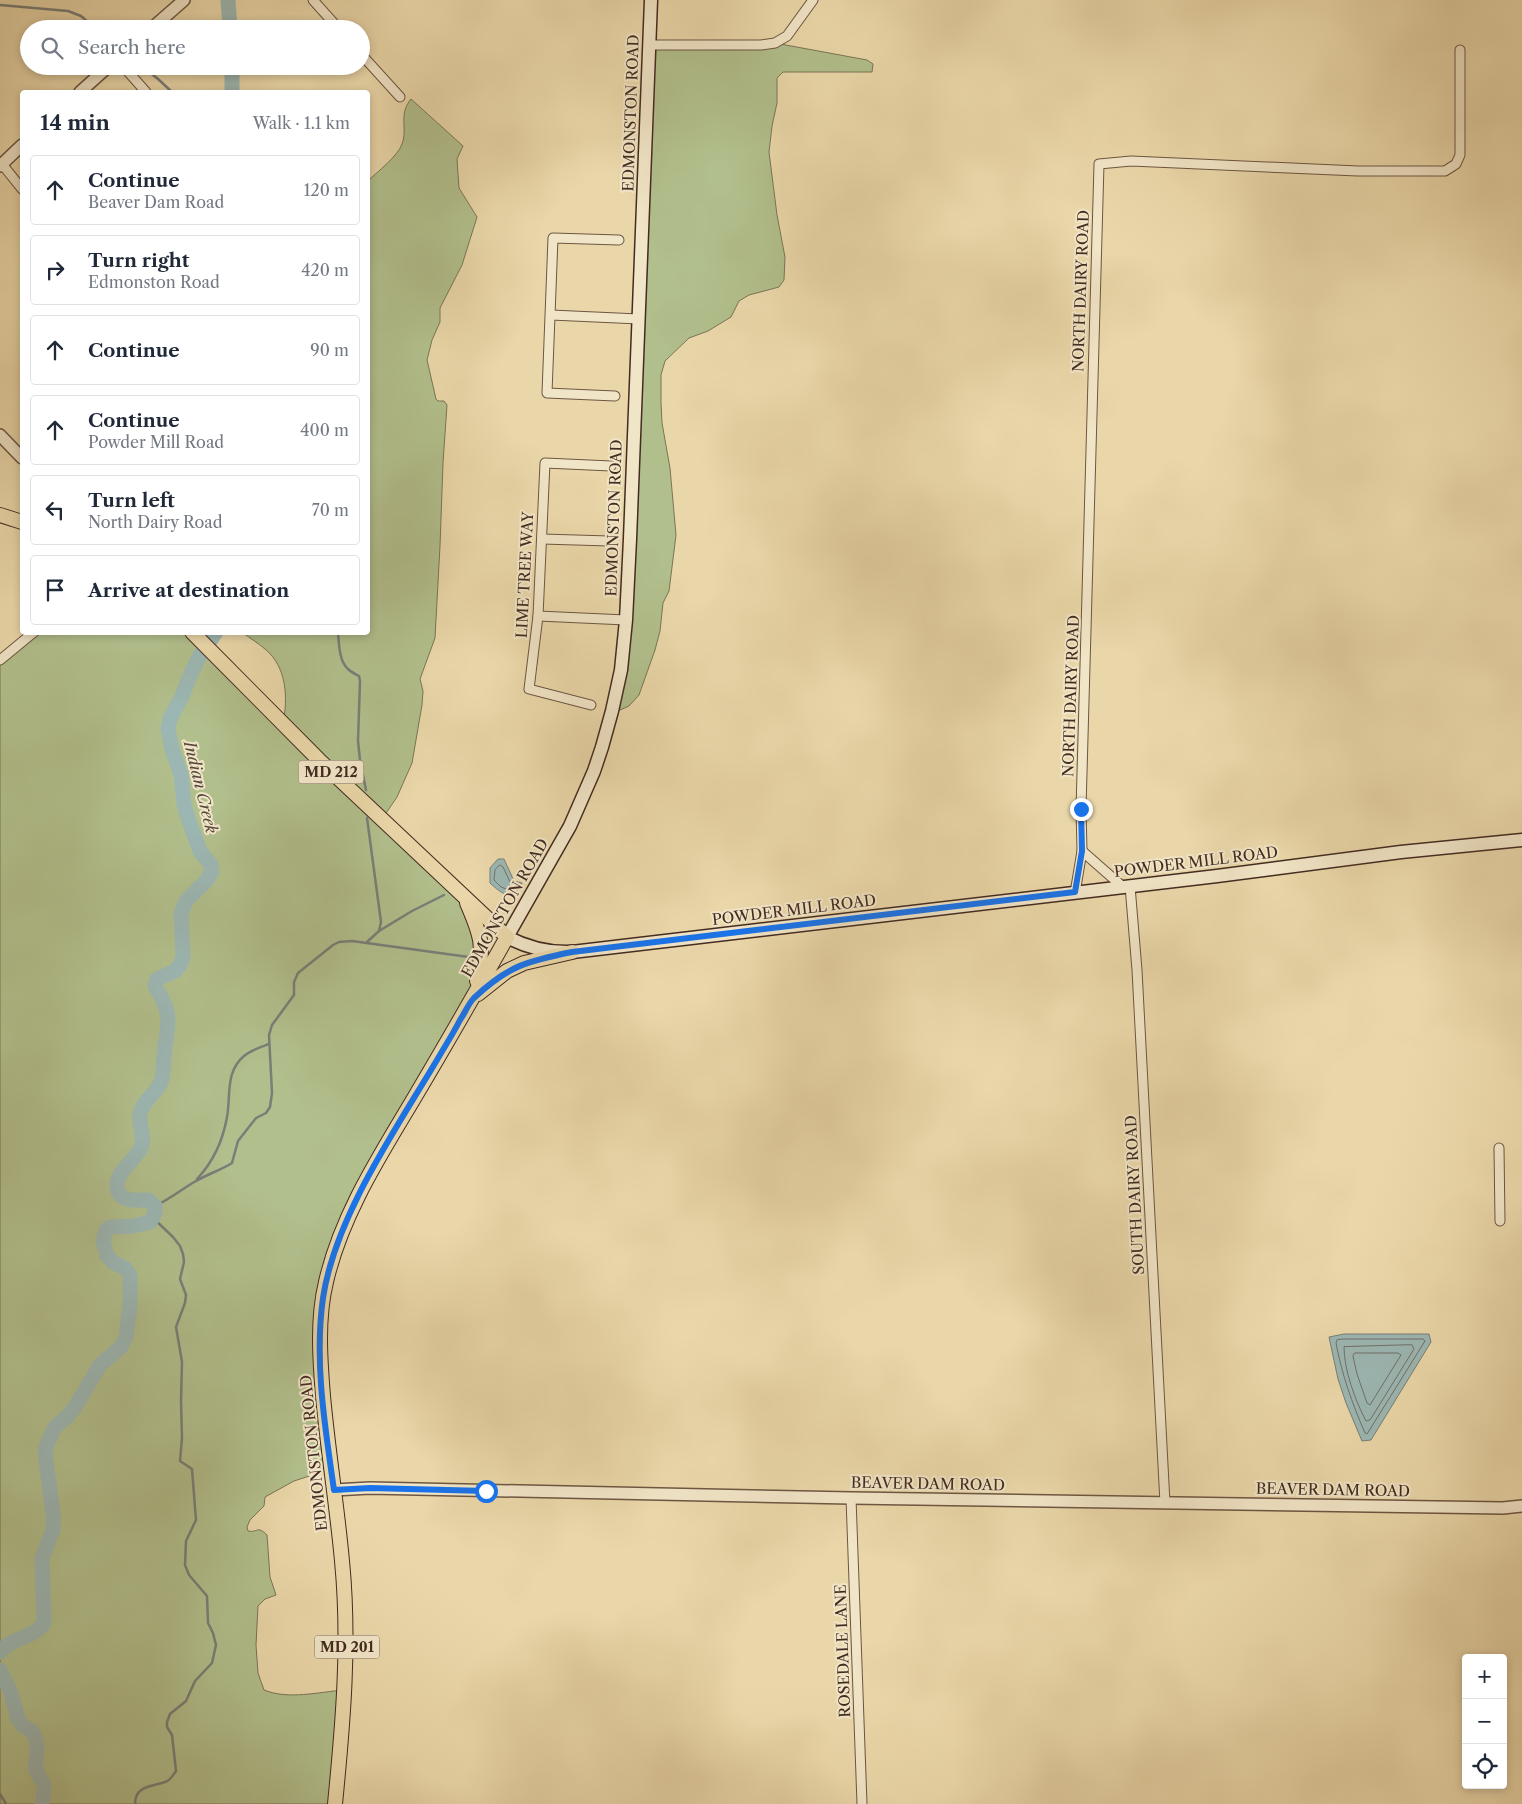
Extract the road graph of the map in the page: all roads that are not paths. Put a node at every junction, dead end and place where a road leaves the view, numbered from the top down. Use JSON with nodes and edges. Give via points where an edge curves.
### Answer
{"nodes":[{"id":1,"x":184,"y":0,"type":"edge"},
{"id":2,"x":314,"y":0,"type":"edge"},
{"id":3,"x":651,"y":0,"type":"edge"},
{"id":4,"x":813,"y":0,"type":"edge"},
{"id":5,"x":161,"y":20,"type":"edge"},
{"id":6,"x":331,"y":20,"type":"edge"},
{"id":7,"x":650,"y":45,"type":"junction"},
{"id":8,"x":1460,"y":50,"type":"dead end"},
{"id":9,"x":370,"y":64,"type":"edge"},
{"id":10,"x":98,"y":75,"type":"edge"},
{"id":11,"x":131,"y":75,"type":"edge"},
{"id":12,"x":82,"y":90,"type":"edge"},
{"id":13,"x":144,"y":90,"type":"edge"},
{"id":14,"x":400,"y":97,"type":"dead end"},
{"id":15,"x":20,"y":147,"type":"edge"},
{"id":16,"x":1,"y":165,"type":"edge"},
{"id":17,"x":20,"y":187,"type":"edge"},
{"id":18,"x":619,"y":240,"type":"dead end"},
{"id":19,"x":550,"y":315,"type":"junction"},
{"id":20,"x":639,"y":319,"type":"junction"},
{"id":21,"x":615,"y":396,"type":"dead end"},
{"id":22,"x":0,"y":435,"type":"edge"},
{"id":23,"x":20,"y":456,"type":"edge"},
{"id":24,"x":611,"y":466,"type":"dead end"},
{"id":25,"x":0,"y":515,"type":"edge"},
{"id":26,"x":20,"y":521,"type":"edge"},
{"id":27,"x":542,"y":539,"type":"junction"},
{"id":28,"x":609,"y":541,"type":"dead end"},
{"id":29,"x":538,"y":616,"type":"junction"},
{"id":30,"x":626,"y":620,"type":"junction"},
{"id":31,"x":30,"y":635,"type":"edge"},
{"id":32,"x":194,"y":635,"type":"edge"},
{"id":33,"x":0,"y":660,"type":"edge"},
{"id":34,"x":591,"y":705,"type":"dead end"},
{"id":35,"x":1522,"y":840,"type":"edge"},
{"id":36,"x":1082,"y":851,"type":"junction"},
{"id":37,"x":1127,"y":886,"type":"junction"},
{"id":38,"x":1075,"y":892,"type":"junction"},
{"id":39,"x":465,"y":898,"type":"junction"},
{"id":40,"x":507,"y":937,"type":"junction"},
{"id":41,"x":572,"y":952,"type":"junction"},
{"id":42,"x":472,"y":1000,"type":"junction"},
{"id":43,"x":1499,"y":1148,"type":"dead end"},
{"id":44,"x":1500,"y":1221,"type":"dead end"},
{"id":45,"x":334,"y":1490,"type":"junction"},
{"id":46,"x":851,"y":1498,"type":"junction"},
{"id":47,"x":1165,"y":1503,"type":"junction"},
{"id":48,"x":1522,"y":1506,"type":"edge"},
{"id":49,"x":335,"y":1804,"type":"edge"},
{"id":50,"x":862,"y":1804,"type":"edge"}],
"edges":[{"from":1,"to":5,"type":"street"},
{"from":2,"to":6,"type":"street"},
{"from":3,"to":7,"type":"main road","name":"EDMONSTON ROAD"},
{"from":4,"to":7,"type":"street","via":[[786,36],[775,43]]},
{"from":7,"to":20,"type":"main road","name":"EDMONSTON ROAD"},
{"from":8,"to":36,"type":"street","name":"NORTH DAIRY ROAD","via":[[1460,155],[1456,164],[1445,171],[1358,171],[1131,161],[1099,164]]},
{"from":9,"to":14,"type":"street"},
{"from":10,"to":12,"type":"street"},
{"from":11,"to":13,"type":"street"},
{"from":15,"to":16,"type":"street"},
{"from":16,"to":17,"type":"street"},
{"from":18,"to":19,"type":"street","via":[[553,238]]},
{"from":19,"to":20,"type":"street"},
{"from":19,"to":21,"type":"street","via":[[547,393]]},
{"from":20,"to":30,"type":"main road","name":"EDMONSTON ROAD"},
{"from":22,"to":23,"type":"street"},
{"from":24,"to":27,"type":"street","name":"LIME TREE WAY","via":[[545,464]]},
{"from":25,"to":26,"type":"main road"},
{"from":27,"to":28,"type":"street"},
{"from":27,"to":29,"type":"street","name":"LIME TREE WAY"},
{"from":29,"to":30,"type":"street"},
{"from":29,"to":34,"type":"street","name":"LIME TREE WAY","via":[[529,689]]},
{"from":30,"to":40,"type":"main road","name":"EDMONSTON ROAD","via":[[621,670],[594,771],[570,826]]},
{"from":31,"to":33,"type":"street"},
{"from":32,"to":39,"type":"main road","name":"POWDER MILL ROAD","number":"MD 212","via":[[319,760]]},
{"from":35,"to":37,"type":"main road","name":"POWDER MILL ROAD"},
{"from":36,"to":37,"type":"street"},
{"from":36,"to":38,"type":"street","name":"NORTH DAIRY ROAD"},
{"from":37,"to":38,"type":"main road","name":"POWDER MILL ROAD"},
{"from":37,"to":47,"type":"street","name":"SOUTH DAIRY ROAD","via":[[1137,970]]},
{"from":38,"to":41,"type":"main road","name":"POWDER MILL ROAD"},
{"from":39,"to":40,"type":"main road","name":"POWDER MILL ROAD","number":"MD 212"},
{"from":39,"to":42,"type":"main road","via":[[482,950]]},
{"from":40,"to":41,"type":"main road","name":"POWDER MILL ROAD","via":[[534,949]]},
{"from":40,"to":42,"type":"main road","name":"EDMONSTON ROAD","number":"MD 201"},
{"from":41,"to":42,"type":"main road","via":[[524,963],[508,971]]},
{"from":42,"to":45,"type":"main road","name":"EDMONSTON ROAD","number":"MD 201","via":[[363,1187],[330,1266],[322,1305],[320,1364]]},
{"from":43,"to":44,"type":"street"},
{"from":45,"to":46,"type":"street","name":"BEAVER DAM ROAD","via":[[370,1488]]},
{"from":45,"to":49,"type":"main road","name":"EDMONSTON ROAD","number":"MD 201","via":[[346,1612],[347,1659]]},
{"from":46,"to":47,"type":"street","name":"BEAVER DAM ROAD"},
{"from":46,"to":50,"type":"street","name":"ROSEDALE LANE"},
{"from":47,"to":48,"type":"street","name":"BEAVER DAM ROAD"}]}
